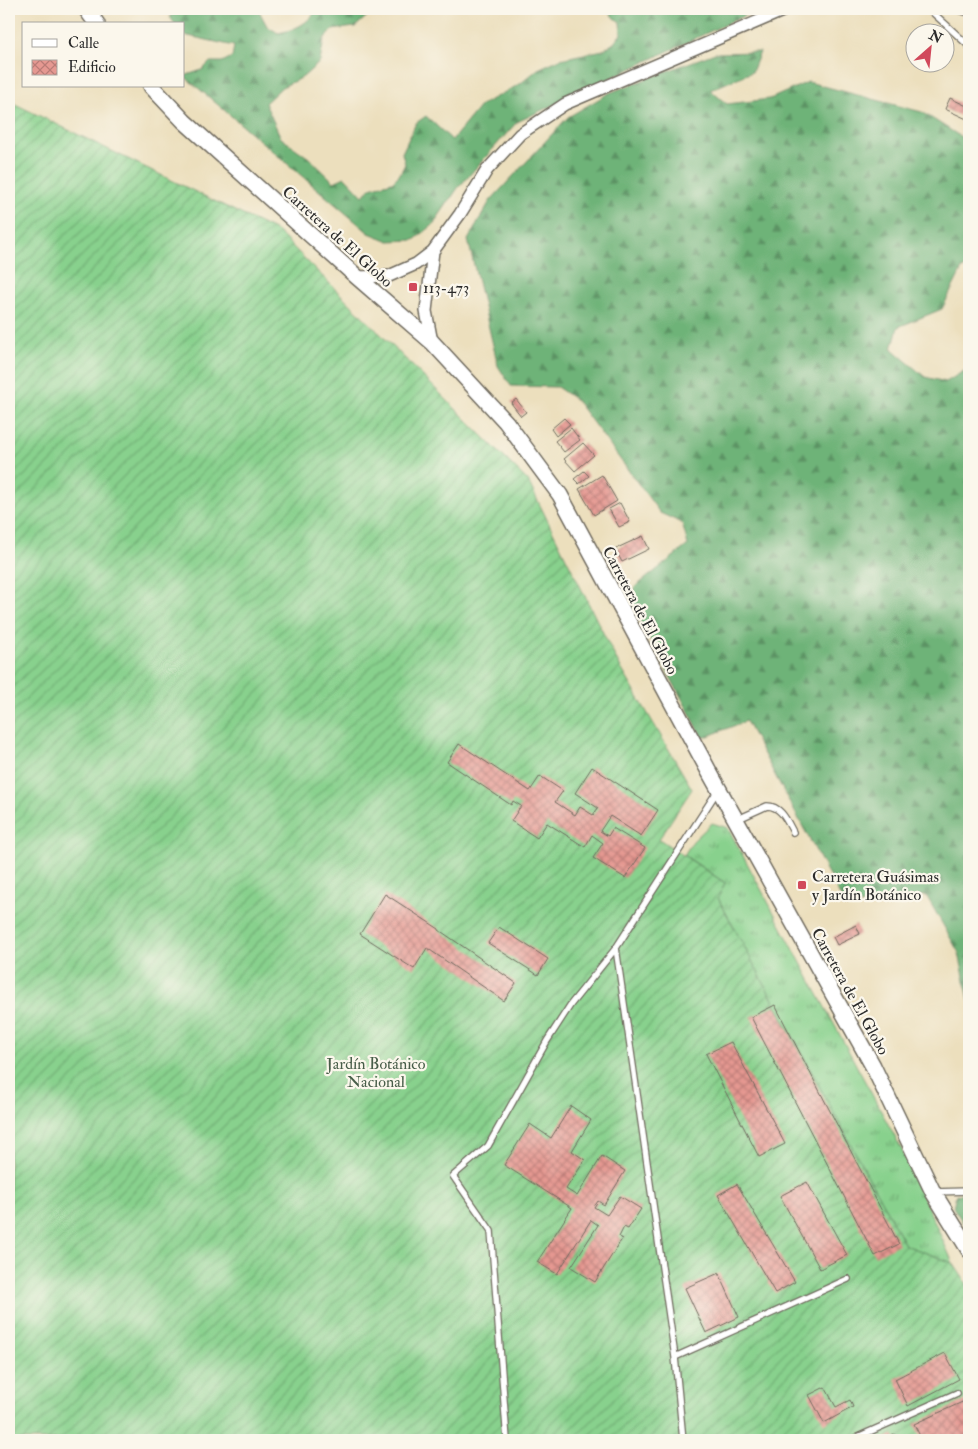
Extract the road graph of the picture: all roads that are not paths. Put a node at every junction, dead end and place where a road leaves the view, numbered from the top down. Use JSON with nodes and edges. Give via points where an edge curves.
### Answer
{"nodes":[{"id":1,"x":86,"y":9,"type":"edge"},
{"id":2,"x":787,"y":9,"type":"edge"},
{"id":3,"x":929,"y":9,"type":"edge"},
{"id":4,"x":954,"y":9,"type":"edge"},
{"id":5,"x":969,"y":13,"type":"edge"},
{"id":6,"x":96,"y":22,"type":"edge"},
{"id":7,"x":969,"y":46,"type":"edge"},
{"id":8,"x":153,"y":88,"type":"edge"},
{"id":9,"x":433,"y":251,"type":"junction"},
{"id":10,"x":357,"y":277,"type":"junction"},
{"id":11,"x":432,"y":342,"type":"junction"},
{"id":12,"x":719,"y":789,"type":"junction"},
{"id":13,"x":736,"y":820,"type":"junction"},
{"id":14,"x":793,"y":832,"type":"dead end"},
{"id":15,"x":616,"y":948,"type":"junction"},
{"id":16,"x":969,"y":1191,"type":"edge"},
{"id":17,"x":933,"y":1192,"type":"junction"},
{"id":18,"x":969,"y":1250,"type":"edge"},
{"id":19,"x":848,"y":1280,"type":"dead end"},
{"id":20,"x":675,"y":1357,"type":"junction"},
{"id":21,"x":957,"y":1393,"type":"dead end"},
{"id":22,"x":507,"y":1440,"type":"edge"},
{"id":23,"x":683,"y":1440,"type":"edge"},
{"id":24,"x":851,"y":1440,"type":"edge"}],
"edges":[{"from":1,"to":6,"type":"main road"},
{"from":2,"to":9,"type":"street","via":[[566,104],[520,134],[487,170]]},
{"from":3,"to":7,"type":"lane"},
{"from":4,"to":5,"type":"lane"},
{"from":8,"to":10,"type":"main road","name":"Carretera de El Globo","via":[[184,121]]},
{"from":9,"to":10,"type":"street","via":[[416,264],[389,276]]},
{"from":9,"to":11,"type":"street","via":[[426,311]]},
{"from":10,"to":11,"type":"main road","name":"Carretera de El Globo"},
{"from":11,"to":12,"type":"main road","name":"Carretera de El Globo","via":[[506,422],[560,495]]},
{"from":12,"to":13,"type":"main road","name":"Carretera de El Globo"},
{"from":12,"to":15,"type":"lane"},
{"from":13,"to":14,"type":"lane","via":[[772,806],[782,814]]},
{"from":13,"to":17,"type":"main road","name":"Carretera de El Globo","via":[[873,1066]]},
{"from":15,"to":20,"type":"lane"},
{"from":15,"to":22,"type":"lane","via":[[570,1004],[488,1146],[453,1176],[491,1231]]},
{"from":16,"to":17,"type":"lane"},
{"from":17,"to":18,"type":"main road","name":"Carretera de El Globo"},
{"from":19,"to":20,"type":"lane"},
{"from":20,"to":23,"type":"lane"},
{"from":21,"to":24,"type":"lane"}]}
